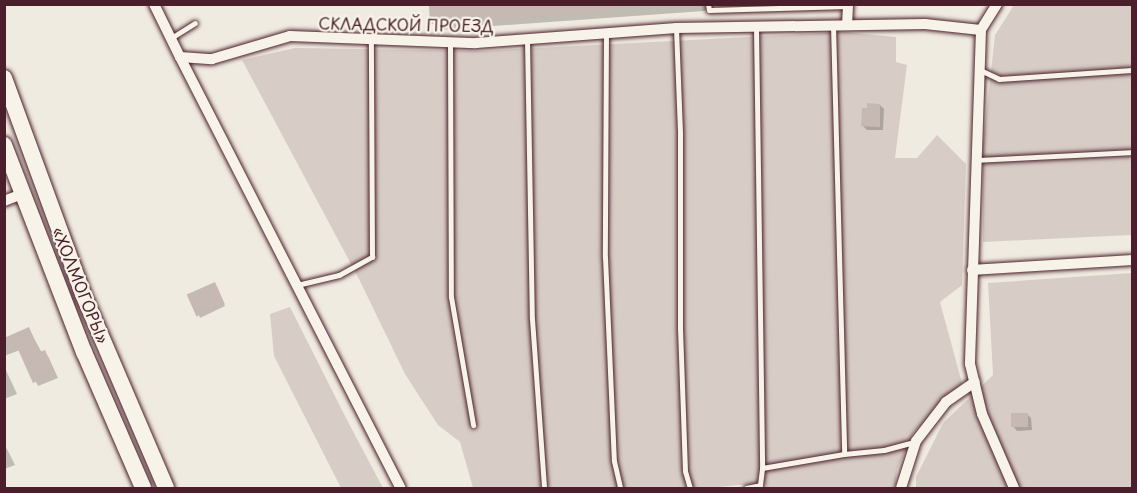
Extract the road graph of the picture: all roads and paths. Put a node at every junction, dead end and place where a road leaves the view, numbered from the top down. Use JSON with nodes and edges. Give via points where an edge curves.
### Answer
{"nodes":[{"id":1,"x":154,"y":4,"type":"edge"},
{"id":2,"x":708,"y":4,"type":"edge"},
{"id":3,"x":996,"y":4,"type":"edge"},
{"id":4,"x":848,"y":5,"type":"edge"},
{"id":5,"x":195,"y":23,"type":"dead end"},
{"id":6,"x":833,"y":25,"type":"junction"},
{"id":7,"x":848,"y":25,"type":"junction"},
{"id":8,"x":756,"y":27,"type":"junction"},
{"id":9,"x":676,"y":28,"type":"junction"},
{"id":10,"x":981,"y":30,"type":"junction"},
{"id":11,"x":606,"y":33,"type":"junction"},
{"id":12,"x":171,"y":39,"type":"junction"},
{"id":13,"x":527,"y":39,"type":"junction"},
{"id":14,"x":371,"y":41,"type":"junction"},
{"id":15,"x":450,"y":43,"type":"junction"},
{"id":16,"x":180,"y":57,"type":"junction"},
{"id":17,"x":980,"y":70,"type":"junction"},
{"id":18,"x":1132,"y":70,"type":"edge"},
{"id":19,"x":4,"y":78,"type":"edge"},
{"id":20,"x":4,"y":145,"type":"edge"},
{"id":21,"x":1132,"y":152,"type":"edge"},
{"id":22,"x":976,"y":160,"type":"junction"},
{"id":23,"x":22,"y":194,"type":"junction"},
{"id":24,"x":4,"y":201,"type":"edge"},
{"id":25,"x":1132,"y":260,"type":"edge"},
{"id":26,"x":972,"y":270,"type":"junction"},
{"id":27,"x":297,"y":285,"type":"junction"},
{"id":28,"x":975,"y":382,"type":"junction"},
{"id":29,"x":473,"y":425,"type":"dead end"},
{"id":30,"x":916,"y":441,"type":"junction"},
{"id":31,"x":844,"y":454,"type":"junction"},
{"id":32,"x":762,"y":468,"type":"junction"},
{"id":33,"x":144,"y":489,"type":"edge"},
{"id":34,"x":166,"y":489,"type":"edge"},
{"id":35,"x":401,"y":489,"type":"edge"},
{"id":36,"x":544,"y":489,"type":"edge"},
{"id":37,"x":620,"y":489,"type":"edge"},
{"id":38,"x":690,"y":489,"type":"edge"},
{"id":39,"x":746,"y":489,"type":"edge"},
{"id":40,"x":901,"y":489,"type":"edge"},
{"id":41,"x":1014,"y":489,"type":"edge"}],
"edges":[{"from":1,"to":12,"type":"street"},
{"from":2,"to":4,"type":"lane","via":[[709,10]]},
{"from":3,"to":10,"type":"street"},
{"from":4,"to":7,"type":"street"},
{"from":5,"to":12,"type":"lane"},
{"from":6,"to":7,"type":"street","name":"СКЛАДСКОЙ ПРОЕЗД"},
{"from":6,"to":8,"type":"street","name":"СКЛАДСКОЙ ПРОЕЗД"},
{"from":6,"to":31,"type":"lane"},
{"from":7,"to":10,"type":"street","name":"СКЛАДСКОЙ ПРОЕЗД","via":[[925,24]]},
{"from":8,"to":9,"type":"street","name":"СКЛАДСКОЙ ПРОЕЗД"},
{"from":8,"to":32,"type":"lane"},
{"from":9,"to":11,"type":"street","name":"СКЛАДСКОЙ ПРОЕЗД"},
{"from":9,"to":38,"type":"lane","via":[[684,471]]},
{"from":10,"to":17,"type":"street"},
{"from":11,"to":13,"type":"street","name":"СКЛАДСКОЙ ПРОЕЗД"},
{"from":11,"to":37,"type":"lane","via":[[605,257],[614,460]]},
{"from":12,"to":16,"type":"street"},
{"from":13,"to":15,"type":"street","name":"СКЛАДСКОЙ ПРОЕЗД"},
{"from":13,"to":36,"type":"lane","via":[[532,308]]},
{"from":14,"to":15,"type":"street","name":"СКЛАДСКОЙ ПРОЕЗД"},
{"from":14,"to":16,"type":"street","name":"СКЛАДСКОЙ ПРОЕЗД","via":[[291,36],[212,59]]},
{"from":14,"to":27,"type":"lane","via":[[372,257],[339,275]]},
{"from":15,"to":29,"type":"lane","via":[[451,297]]},
{"from":16,"to":27,"type":"street"},
{"from":17,"to":18,"type":"lane","via":[[999,79]]},
{"from":17,"to":22,"type":"street"},
{"from":19,"to":34,"type":"highway","name":"«ХОЛМОГОРЫ»","via":[[83,294]]},
{"from":20,"to":23,"type":"highway","name":"«ХОЛМОГОРЫ»"},
{"from":21,"to":22,"type":"lane"},
{"from":22,"to":26,"type":"street"},
{"from":23,"to":24,"type":"street"},
{"from":23,"to":33,"type":"highway","name":"«ХОЛМОГОРЫ»","via":[[84,352]]},
{"from":25,"to":26,"type":"street"},
{"from":26,"to":28,"type":"street","via":[[970,364]]},
{"from":27,"to":35,"type":"street"},
{"from":28,"to":30,"type":"street","via":[[946,402]]},
{"from":28,"to":41,"type":"street","via":[[982,414]]},
{"from":30,"to":31,"type":"lane","via":[[884,450]]},
{"from":30,"to":40,"type":"street"},
{"from":31,"to":32,"type":"lane"},
{"from":32,"to":39,"type":"lane","via":[[760,485]]}]}
